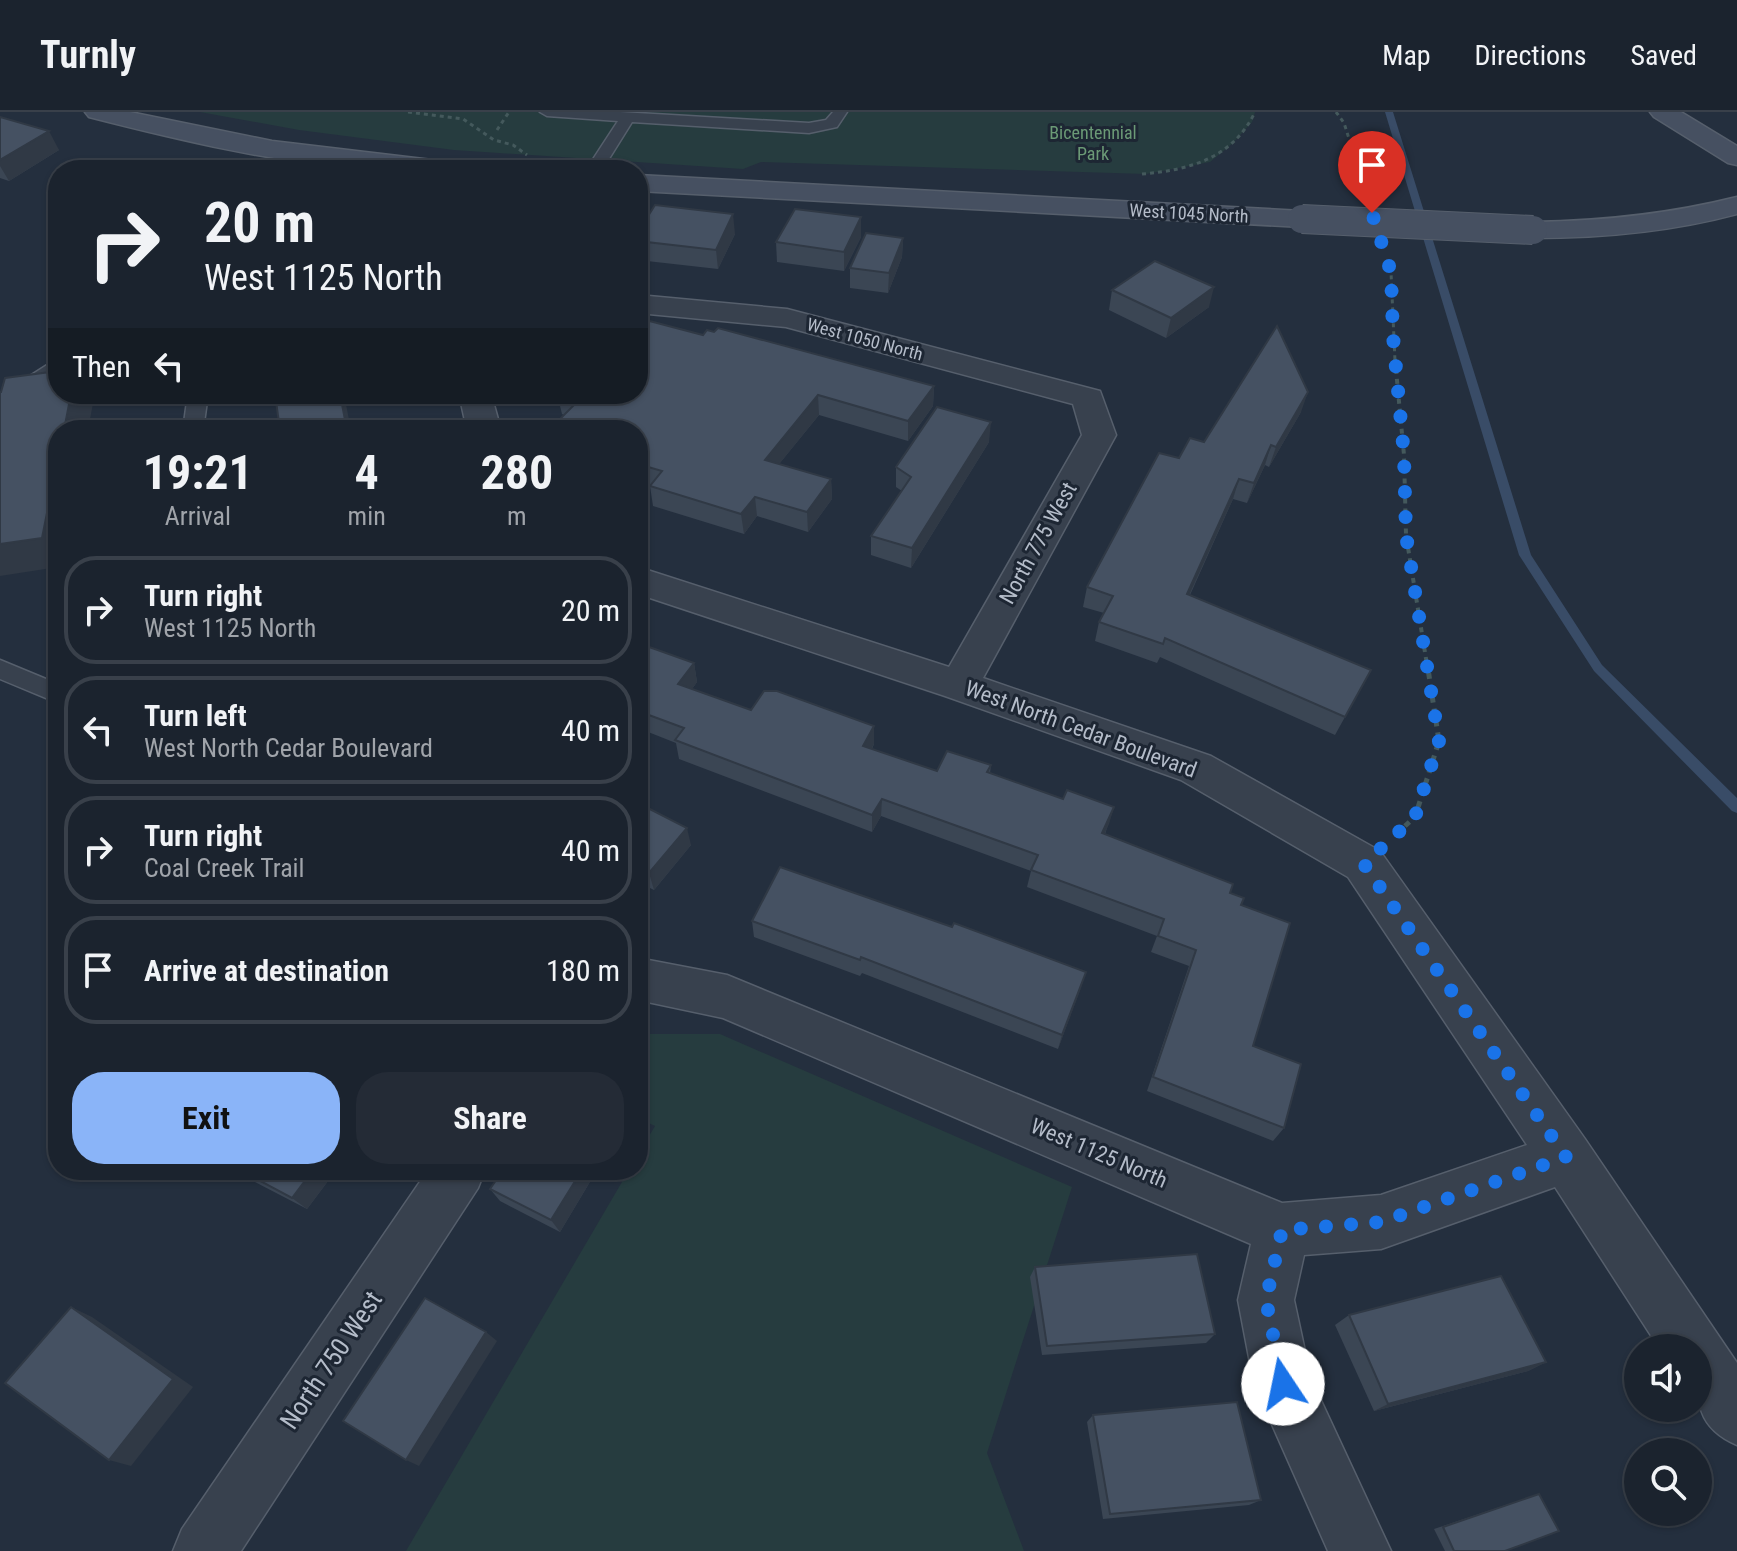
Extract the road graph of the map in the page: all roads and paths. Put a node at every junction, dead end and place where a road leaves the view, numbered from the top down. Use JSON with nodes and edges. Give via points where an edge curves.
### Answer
{"nodes":[{"id":1,"x":98,"y":112,"type":"edge"},
{"id":2,"x":408,"y":112,"type":"edge"},
{"id":3,"x":509,"y":112,"type":"edge"},
{"id":4,"x":547,"y":112,"type":"edge"},
{"id":5,"x":840,"y":112,"type":"edge"},
{"id":6,"x":1336,"y":112,"type":"edge"},
{"id":7,"x":1663,"y":112,"type":"edge"},
{"id":8,"x":628,"y":117,"type":"junction"},
{"id":9,"x":497,"y":130,"type":"dead end"},
{"id":10,"x":527,"y":155,"type":"dead end"},
{"id":11,"x":1737,"y":157,"type":"edge"},
{"id":12,"x":320,"y":160,"type":"edge"},
{"id":13,"x":600,"y":160,"type":"edge"},
{"id":14,"x":648,"y":184,"type":"edge"},
{"id":15,"x":1368,"y":198,"type":"dead end"},
{"id":16,"x":1737,"y":205,"type":"edge"},
{"id":17,"x":1386,"y":257,"type":"dead end"},
{"id":18,"x":648,"y":305,"type":"edge"},
{"id":19,"x":48,"y":371,"type":"edge"},
{"id":20,"x":1088,"y":398,"type":"joint"},
{"id":21,"x":0,"y":404,"type":"edge"},
{"id":22,"x":648,"y":583,"type":"edge"},
{"id":23,"x":0,"y":669,"type":"edge"},
{"id":24,"x":959,"y":685,"type":"junction"},
{"id":25,"x":48,"y":690,"type":"edge"},
{"id":26,"x":1364,"y":864,"type":"junction"},
{"id":27,"x":648,"y":981,"type":"edge"},
{"id":28,"x":1566,"y":1157,"type":"junction"},
{"id":29,"x":452,"y":1180,"type":"edge"},
{"id":30,"x":1282,"y":1230,"type":"junction"},
{"id":31,"x":1683,"y":1334,"type":"edge"},
{"id":32,"x":1712,"y":1377,"type":"edge"},
{"id":33,"x":1737,"y":1415,"type":"edge"},
{"id":34,"x":204,"y":1551,"type":"edge"},
{"id":35,"x":1360,"y":1551,"type":"edge"}],
"edges":[{"from":1,"to":12,"type":"main road"},
{"from":2,"to":10,"type":"path","via":[[463,119]]},
{"from":3,"to":9,"type":"path"},
{"from":4,"to":8,"type":"lane"},
{"from":5,"to":8,"type":"lane","via":[[829,126],[809,128]]},
{"from":6,"to":15,"type":"path"},
{"from":7,"to":11,"type":"main road"},
{"from":8,"to":13,"type":"lane"},
{"from":14,"to":16,"type":"main road","name":"West 1045 North","bridge":true,"via":[[1533,230],[1637,228]]},
{"from":17,"to":26,"type":"path","via":[[1406,535],[1439,741],[1415,817]]},
{"from":18,"to":20,"type":"street","name":"West 1050 North","via":[[787,318]]},
{"from":19,"to":21,"type":"lane"},
{"from":20,"to":24,"type":"street","name":"North 775 West","via":[[1099,435]]},
{"from":22,"to":24,"type":"street","name":"West North Cedar Boulevard"},
{"from":23,"to":25,"type":"lane"},
{"from":24,"to":26,"type":"street","name":"West North Cedar Boulevard","via":[[1196,768]]},
{"from":26,"to":28,"type":"street","name":"West North Cedar Boulevard"},
{"from":27,"to":30,"type":"street","name":"West 1125 North","via":[[727,997]]},
{"from":28,"to":30,"type":"street","name":"West 1125 North","via":[[1381,1222]]},
{"from":28,"to":31,"type":"street","name":"West North Cedar Boulevard"},
{"from":29,"to":34,"type":"street","name":"North 750 West"},
{"from":30,"to":35,"type":"street","via":[[1266,1300],[1283,1384]]},
{"from":32,"to":33,"type":"street"}]}
